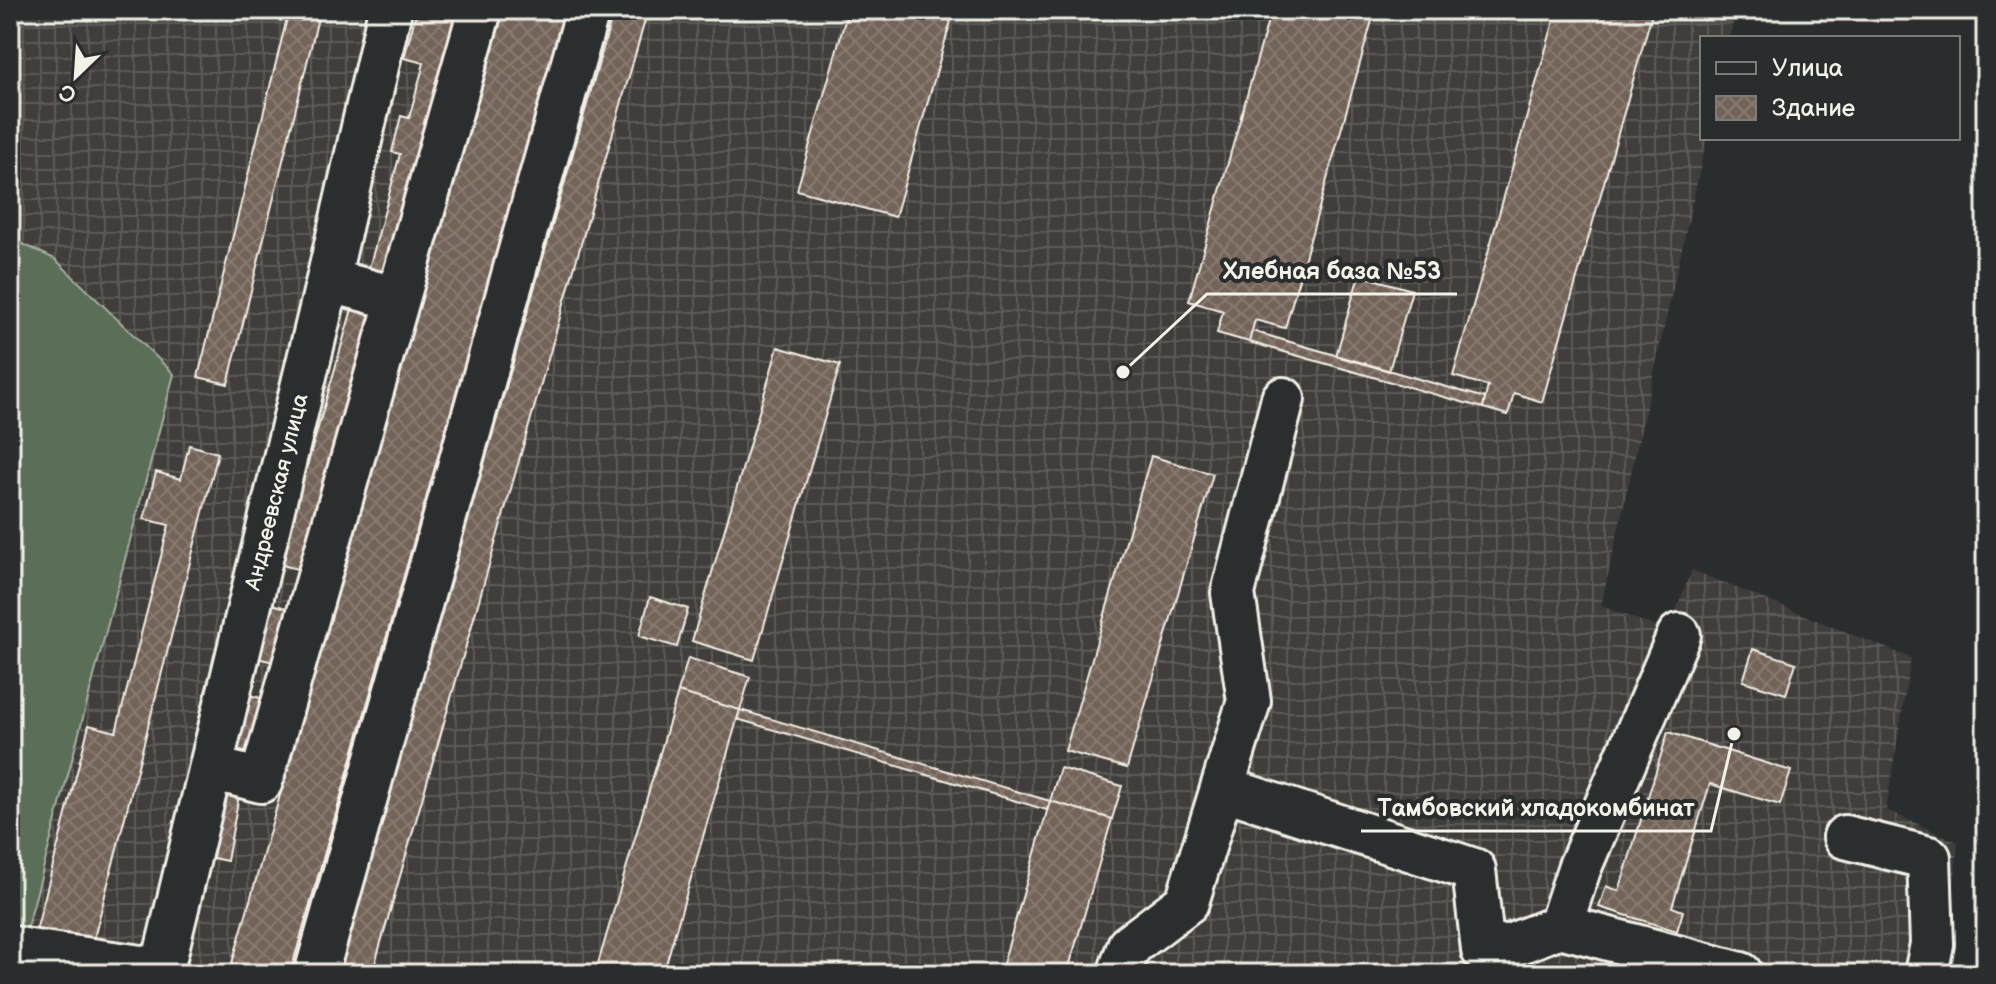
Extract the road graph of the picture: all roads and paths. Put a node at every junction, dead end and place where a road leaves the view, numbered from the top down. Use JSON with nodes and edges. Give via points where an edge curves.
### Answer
{"nodes":[{"id":1,"x":390,"y":10,"type":"edge"},
{"id":2,"x":480,"y":10,"type":"edge"},
{"id":3,"x":588,"y":10,"type":"edge"},
{"id":4,"x":328,"y":280,"type":"junction"},
{"id":5,"x":398,"y":299,"type":"junction"},
{"id":6,"x":1283,"y":399,"type":"dead end"},
{"id":7,"x":1679,"y":635,"type":"dead end"},
{"id":8,"x":211,"y":768,"type":"junction"},
{"id":9,"x":1222,"y":788,"type":"junction"},
{"id":10,"x":1845,"y":837,"type":"dead end"},
{"id":11,"x":1544,"y":932,"type":"junction"},
{"id":12,"x":10,"y":947,"type":"edge"},
{"id":13,"x":162,"y":972,"type":"edge"},
{"id":14,"x":316,"y":974,"type":"edge"},
{"id":15,"x":1119,"y":974,"type":"edge"},
{"id":16,"x":1741,"y":974,"type":"edge"},
{"id":17,"x":1926,"y":974,"type":"edge"}],
"edges":[{"from":1,"to":4,"type":"street","name":"Андреевская улица"},
{"from":2,"to":5,"type":"street"},
{"from":3,"to":14,"type":"street"},
{"from":4,"to":5,"type":"street"},
{"from":4,"to":8,"type":"street","name":"Андреевская улица"},
{"from":5,"to":8,"type":"street","via":[[261,781]]},
{"from":6,"to":9,"type":"street","via":[[1233,593],[1249,701]]},
{"from":7,"to":11,"type":"street","via":[[1579,869]]},
{"from":8,"to":13,"type":"street","name":"Андреевская улица"},
{"from":9,"to":11,"type":"street","via":[[1474,870],[1483,950]]},
{"from":9,"to":15,"type":"street","via":[[1187,902],[1129,946]]},
{"from":10,"to":17,"type":"street","via":[[1929,858],[1932,944]]},
{"from":11,"to":16,"type":"street"},
{"from":12,"to":13,"type":"street"}]}
